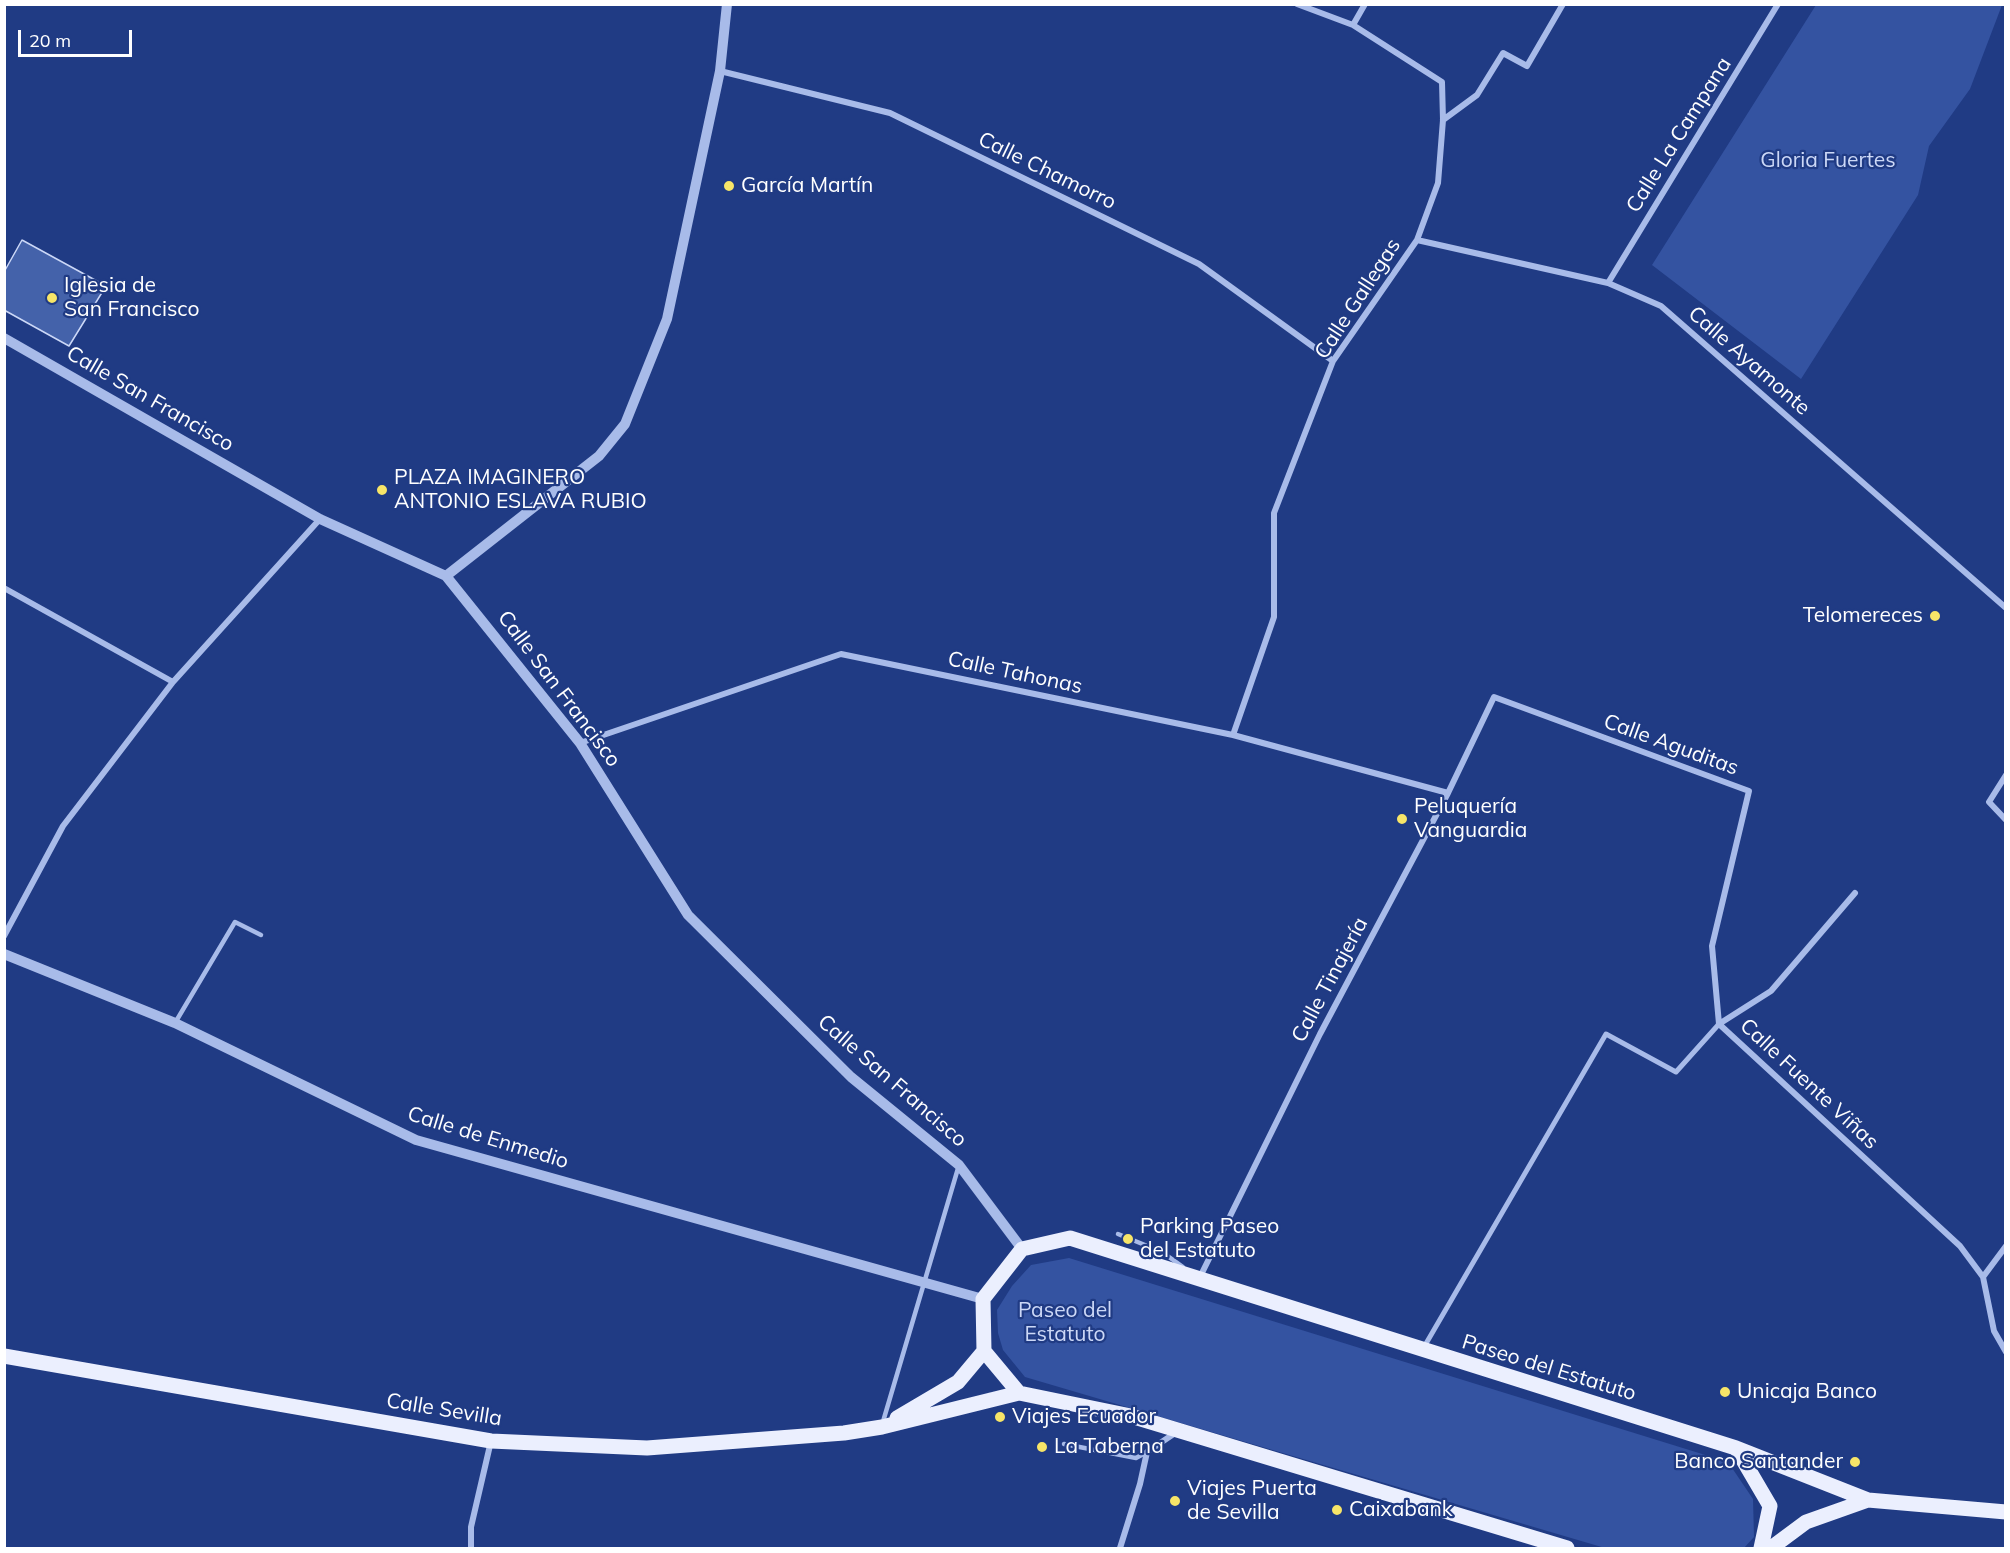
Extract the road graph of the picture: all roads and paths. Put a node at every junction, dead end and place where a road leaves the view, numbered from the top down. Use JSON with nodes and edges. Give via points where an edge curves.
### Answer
{"nodes":[{"id":1,"x":726,"y":4,"type":"edge"},
{"id":2,"x":1298,"y":4,"type":"edge"},
{"id":3,"x":1365,"y":4,"type":"edge"},
{"id":4,"x":1563,"y":4,"type":"edge"},
{"id":5,"x":1778,"y":4,"type":"edge"},
{"id":6,"x":1353,"y":24,"type":"junction"},
{"id":7,"x":720,"y":71,"type":"junction"},
{"id":8,"x":1443,"y":120,"type":"junction"},
{"id":9,"x":1417,"y":240,"type":"junction"},
{"id":10,"x":1608,"y":283,"type":"junction"},
{"id":11,"x":4,"y":338,"type":"edge"},
{"id":12,"x":1333,"y":361,"type":"junction"},
{"id":13,"x":320,"y":519,"type":"junction"},
{"id":14,"x":446,"y":576,"type":"junction"},
{"id":15,"x":4,"y":588,"type":"edge"},
{"id":16,"x":2006,"y":608,"type":"edge"},
{"id":17,"x":172,"y":682,"type":"junction"},
{"id":18,"x":1494,"y":697,"type":"joint"},
{"id":19,"x":1233,"y":735,"type":"junction"},
{"id":20,"x":580,"y":743,"type":"junction"},
{"id":21,"x":2006,"y":775,"type":"edge"},
{"id":22,"x":1448,"y":793,"type":"junction"},
{"id":23,"x":2006,"y":820,"type":"edge"},
{"id":24,"x":1855,"y":893,"type":"dead end"},
{"id":25,"x":261,"y":935,"type":"dead end"},
{"id":26,"x":4,"y":936,"type":"edge"},
{"id":27,"x":4,"y":954,"type":"edge"},
{"id":28,"x":175,"y":1023,"type":"junction"},
{"id":29,"x":1719,"y":1023,"type":"junction"},
{"id":30,"x":959,"y":1166,"type":"junction"},
{"id":31,"x":1118,"y":1234,"type":"dead end"},
{"id":32,"x":2006,"y":1246,"type":"edge"},
{"id":33,"x":1022,"y":1249,"type":"junction"},
{"id":34,"x":1983,"y":1277,"type":"junction"},
{"id":35,"x":1199,"y":1280,"type":"junction"},
{"id":36,"x":924,"y":1283,"type":"junction"},
{"id":37,"x":983,"y":1299,"type":"junction"},
{"id":38,"x":1422,"y":1350,"type":"junction"},
{"id":39,"x":984,"y":1351,"type":"junction"},
{"id":40,"x":2006,"y":1352,"type":"edge"},
{"id":41,"x":4,"y":1356,"type":"edge"},
{"id":42,"x":1019,"y":1393,"type":"junction"},
{"id":43,"x":882,"y":1427,"type":"junction"},
{"id":44,"x":1178,"y":1431,"type":"junction"},
{"id":45,"x":491,"y":1441,"type":"junction"},
{"id":46,"x":1064,"y":1444,"type":"dead end"},
{"id":47,"x":1736,"y":1448,"type":"junction"},
{"id":48,"x":1147,"y":1452,"type":"junction"},
{"id":49,"x":1868,"y":1500,"type":"junction"},
{"id":50,"x":2006,"y":1512,"type":"edge"},
{"id":51,"x":471,"y":1548,"type":"edge"},
{"id":52,"x":1120,"y":1548,"type":"edge"},
{"id":53,"x":1567,"y":1548,"type":"edge"},
{"id":54,"x":1761,"y":1548,"type":"edge"},
{"id":55,"x":1772,"y":1548,"type":"edge"}],
"edges":[{"from":1,"to":7,"type":"street"},
{"from":2,"to":6,"type":"street"},
{"from":3,"to":6,"type":"street"},
{"from":4,"to":8,"type":"street","via":[[1527,66],[1503,53],[1477,95]]},
{"from":5,"to":10,"type":"street","name":"Calle La Campana"},
{"from":6,"to":8,"type":"street","name":"Calle Gallegas","via":[[1442,82]]},
{"from":7,"to":12,"type":"street","name":"Calle Chamorro","via":[[890,113],[1199,264]]},
{"from":7,"to":14,"type":"street","via":[[667,319],[625,424],[599,456]]},
{"from":8,"to":9,"type":"street","name":"Calle Gallegas","via":[[1438,183]]},
{"from":9,"to":10,"type":"street","name":"Calle Ayamonte"},
{"from":9,"to":12,"type":"street","name":"Calle Gallegas"},
{"from":10,"to":16,"type":"street","name":"Calle Ayamonte","via":[[1661,306]]},
{"from":11,"to":13,"type":"street","name":"Calle San Francisco"},
{"from":12,"to":19,"type":"street","name":"Calle Gallegas","via":[[1274,513],[1274,617]]},
{"from":13,"to":14,"type":"street","name":"Calle San Francisco"},
{"from":13,"to":17,"type":"street"},
{"from":14,"to":20,"type":"street","name":"Calle San Francisco"},
{"from":15,"to":17,"type":"street"},
{"from":17,"to":26,"type":"street","via":[[63,826]]},
{"from":18,"to":22,"type":"street","name":"Calle Tinajería"},
{"from":18,"to":29,"type":"street","name":"Calle Aguditas","via":[[1749,791],[1712,946]]},
{"from":19,"to":20,"type":"street","name":"Calle Tahonas","via":[[841,654]]},
{"from":19,"to":22,"type":"street","name":"Calle Tahonas"},
{"from":20,"to":30,"type":"street","name":"Calle San Francisco","via":[[688,915],[851,1077]]},
{"from":21,"to":23,"type":"street","via":[[1989,802]]},
{"from":22,"to":35,"type":"street","name":"Calle Tinajería","via":[[1320,1034]]},
{"from":24,"to":29,"type":"street","name":"Calle Fuente Viñas","via":[[1771,991]]},
{"from":25,"to":28,"type":"lane","via":[[236,922]]},
{"from":27,"to":28,"type":"street","name":"Calle de Enmedio"},
{"from":28,"to":36,"type":"street","name":"Calle de Enmedio","via":[[416,1140]]},
{"from":29,"to":34,"type":"street","name":"Calle Fuente Viñas","via":[[1960,1246]]},
{"from":29,"to":38,"type":"street","via":[[1677,1072],[1606,1034]]},
{"from":30,"to":33,"type":"street","name":"Calle San Francisco"},
{"from":30,"to":36,"type":"lane"},
{"from":31,"to":35,"type":"lane","via":[[1162,1252]]},
{"from":32,"to":34,"type":"street"},
{"from":33,"to":35,"type":"main road","name":"Paseo del Estatuto","via":[[1070,1238]]},
{"from":33,"to":37,"type":"main road"},
{"from":34,"to":40,"type":"street","via":[[1994,1331]]},
{"from":35,"to":38,"type":"main road","name":"Paseo del Estatuto"},
{"from":36,"to":37,"type":"street","name":"Calle de Enmedio"},
{"from":36,"to":43,"type":"lane"},
{"from":37,"to":39,"type":"main road"},
{"from":38,"to":47,"type":"main road","name":"Paseo del Estatuto"},
{"from":39,"to":42,"type":"main road"},
{"from":39,"to":43,"type":"main road","via":[[958,1382]]},
{"from":41,"to":45,"type":"main road","name":"Calle Sevilla"},
{"from":42,"to":43,"type":"main road","name":"Calle Sevilla"},
{"from":42,"to":44,"type":"main road","via":[[1131,1416]]},
{"from":43,"to":45,"type":"main road","name":"Calle Sevilla","via":[[647,1448]]},
{"from":44,"to":48,"type":"street"},
{"from":44,"to":53,"type":"main road"},
{"from":45,"to":51,"type":"street","via":[[471,1527]]},
{"from":46,"to":48,"type":"lane","via":[[1136,1458]]},
{"from":47,"to":49,"type":"main road","name":"Paseo del Estatuto"},
{"from":47,"to":54,"type":"main road","via":[[1770,1506]]},
{"from":48,"to":52,"type":"street"},
{"from":49,"to":50,"type":"main road"},
{"from":49,"to":55,"type":"main road","via":[[1806,1522]]}]}
